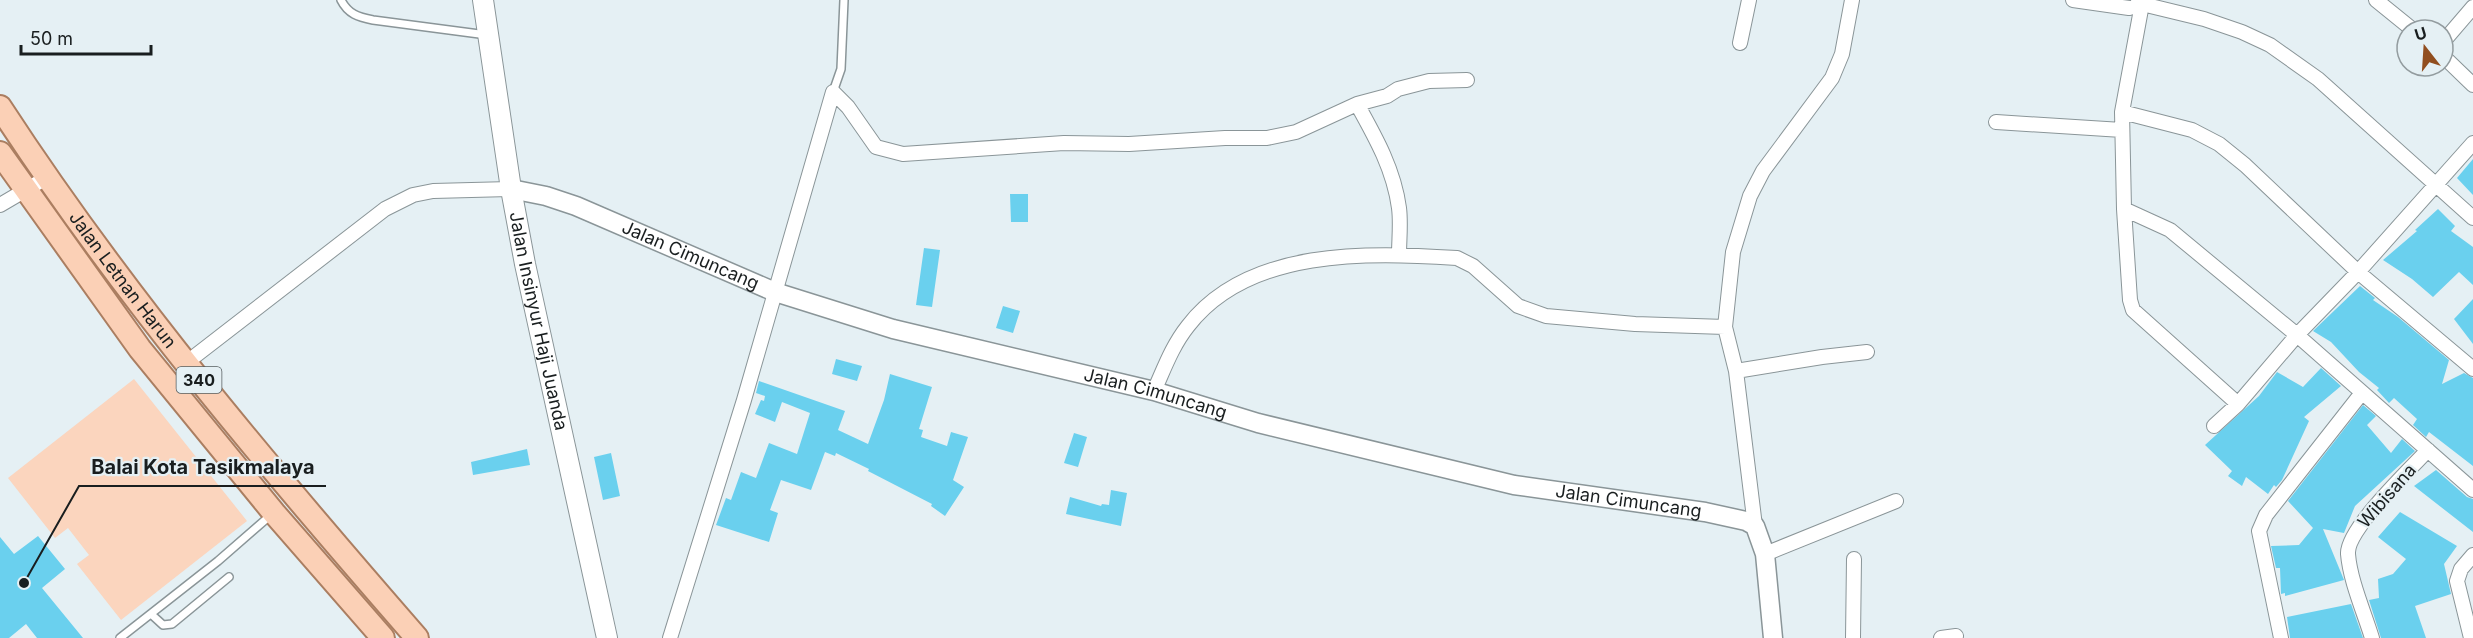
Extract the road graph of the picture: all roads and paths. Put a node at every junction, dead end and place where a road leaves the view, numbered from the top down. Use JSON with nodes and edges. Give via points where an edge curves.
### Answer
{"nodes":[{"id":1,"x":341,"y":0,"type":"edge"},
{"id":2,"x":483,"y":0,"type":"edge"},
{"id":3,"x":844,"y":0,"type":"edge"},
{"id":4,"x":1749,"y":0,"type":"edge"},
{"id":5,"x":1852,"y":0,"type":"edge"},
{"id":6,"x":2073,"y":0,"type":"edge"},
{"id":7,"x":2376,"y":0,"type":"edge"},
{"id":8,"x":2140,"y":2,"type":"edge"},
{"id":9,"x":2473,"y":7,"type":"edge"},
{"id":10,"x":2398,"y":18,"type":"edge"},
{"id":11,"x":2455,"y":28,"type":"edge"},
{"id":12,"x":489,"y":36,"type":"junction"},
{"id":13,"x":1740,"y":43,"type":"dead end"},
{"id":14,"x":2455,"y":68,"type":"edge"},
{"id":15,"x":1467,"y":80,"type":"dead end"},
{"id":16,"x":2473,"y":85,"type":"edge"},
{"id":17,"x":833,"y":92,"type":"junction"},
{"id":18,"x":1357,"y":104,"type":"junction"},
{"id":19,"x":0,"y":107,"type":"edge"},
{"id":20,"x":2122,"y":112,"type":"junction"},
{"id":21,"x":1996,"y":122,"type":"dead end"},
{"id":22,"x":2122,"y":130,"type":"junction"},
{"id":23,"x":2473,"y":143,"type":"edge"},
{"id":24,"x":0,"y":153,"type":"edge"},
{"id":25,"x":46,"y":178,"type":"junction"},
{"id":26,"x":2435,"y":186,"type":"junction"},
{"id":27,"x":26,"y":189,"type":"junction"},
{"id":28,"x":511,"y":189,"type":"junction"},
{"id":29,"x":0,"y":205,"type":"edge"},
{"id":30,"x":2124,"y":209,"type":"junction"},
{"id":31,"x":2473,"y":218,"type":"edge"},
{"id":32,"x":1399,"y":255,"type":"junction"},
{"id":33,"x":2358,"y":272,"type":"junction"},
{"id":34,"x":775,"y":292,"type":"junction"},
{"id":35,"x":1725,"y":327,"type":"junction"},
{"id":36,"x":2297,"y":335,"type":"junction"},
{"id":37,"x":1867,"y":352,"type":"dead end"},
{"id":38,"x":186,"y":363,"type":"junction"},
{"id":39,"x":2473,"y":369,"type":"edge"},
{"id":40,"x":1736,"y":371,"type":"junction"},
{"id":41,"x":1154,"y":391,"type":"junction"},
{"id":42,"x":2361,"y":394,"type":"junction"},
{"id":43,"x":2238,"y":404,"type":"junction"},
{"id":44,"x":2214,"y":426,"type":"dead end"},
{"id":45,"x":2428,"y":450,"type":"junction"},
{"id":46,"x":2473,"y":490,"type":"edge"},
{"id":47,"x":294,"y":496,"type":"junction"},
{"id":48,"x":1896,"y":501,"type":"dead end"},
{"id":49,"x":274,"y":513,"type":"junction"},
{"id":50,"x":1755,"y":526,"type":"junction"},
{"id":51,"x":1765,"y":554,"type":"junction"},
{"id":52,"x":2473,"y":555,"type":"edge"},
{"id":53,"x":1854,"y":559,"type":"dead end"},
{"id":54,"x":229,"y":577,"type":"dead end"},
{"id":55,"x":151,"y":614,"type":"junction"},
{"id":56,"x":378,"y":636,"type":"edge"},
{"id":57,"x":1956,"y":636,"type":"dead end"},
{"id":58,"x":606,"y":637,"type":"edge"},
{"id":59,"x":120,"y":638,"type":"edge"},
{"id":60,"x":417,"y":638,"type":"edge"},
{"id":61,"x":670,"y":638,"type":"edge"},
{"id":62,"x":1773,"y":638,"type":"edge"},
{"id":63,"x":1854,"y":638,"type":"edge"},
{"id":64,"x":1941,"y":638,"type":"edge"},
{"id":65,"x":2282,"y":638,"type":"edge"},
{"id":66,"x":2372,"y":638,"type":"edge"},
{"id":67,"x":2471,"y":638,"type":"edge"}],
"edges":[{"from":1,"to":12,"type":"lane","via":[[354,16]]},
{"from":2,"to":12,"type":"main road","name":"Jalan Insinyur Haji Juanda"},
{"from":3,"to":17,"type":"lane","via":[[841,69]]},
{"from":4,"to":13,"type":"street"},
{"from":5,"to":35,"type":"street","via":[[1842,54],[1832,78],[1779,147],[1750,196],[1734,252]]},
{"from":6,"to":8,"type":"street","via":[[2129,8]]},
{"from":7,"to":10,"type":"street"},
{"from":8,"to":20,"type":"street"},
{"from":8,"to":26,"type":"street","via":[[2242,32],[2270,45],[2318,79]]},
{"from":9,"to":11,"type":"street"},
{"from":12,"to":28,"type":"main road","name":"Jalan Insinyur Haji Juanda"},
{"from":14,"to":16,"type":"street"},
{"from":15,"to":18,"type":"street","via":[[1429,81]]},
{"from":17,"to":18,"type":"street","via":[[848,106],[876,147],[903,154],[1064,143],[1267,138],[1296,132]]},
{"from":17,"to":34,"type":"street"},
{"from":18,"to":32,"type":"street","via":[[1385,154],[1396,189],[1400,210]]},
{"from":19,"to":25,"type":"main road","name":"Jalan Letnan Harun","number":"340"},
{"from":20,"to":22,"type":"street"},
{"from":20,"to":33,"type":"street","via":[[2192,130],[2219,144]]},
{"from":21,"to":22,"type":"street"},
{"from":22,"to":30,"type":"street"},
{"from":23,"to":26,"type":"street"},
{"from":24,"to":27,"type":"main road","name":"Jalan Letnan Harun"},
{"from":25,"to":27,"type":"street"},
{"from":25,"to":38,"type":"main road","name":"Jalan Letnan Harun","number":"340"},
{"from":26,"to":31,"type":"street"},
{"from":26,"to":33,"type":"street"},
{"from":27,"to":29,"type":"street"},
{"from":27,"to":49,"type":"main road","name":"Jalan Letnan Harun","number":"340","via":[[140,349]]},
{"from":28,"to":34,"type":"street","name":"Jalan Cimuncang","via":[[576,206]]},
{"from":28,"to":38,"type":"street","via":[[433,191],[413,195],[385,209]]},
{"from":28,"to":58,"type":"main road","name":"Jalan Insinyur Haji Juanda"},
{"from":30,"to":36,"type":"street","via":[[2170,230]]},
{"from":30,"to":43,"type":"street","via":[[2133,310]]},
{"from":32,"to":35,"type":"street","via":[[1465,261],[1518,306],[1556,318]]},
{"from":32,"to":41,"type":"street","via":[[1316,259],[1235,284],[1188,325],[1173,347]]},
{"from":33,"to":36,"type":"street"},
{"from":33,"to":39,"type":"street"},
{"from":34,"to":41,"type":"street","name":"Jalan Cimuncang","via":[[893,329]]},
{"from":34,"to":61,"type":"street"},
{"from":35,"to":40,"type":"street"},
{"from":36,"to":42,"type":"street"},
{"from":36,"to":43,"type":"street"},
{"from":37,"to":40,"type":"street"},
{"from":38,"to":47,"type":"main road","name":"Jalan Letnan Harun","number":"340"},
{"from":40,"to":50,"type":"street"},
{"from":41,"to":50,"type":"street","name":"Jalan Cimuncang","via":[[1258,423],[1514,485],[1705,512]]},
{"from":42,"to":45,"type":"street"},
{"from":42,"to":65,"type":"street","via":[[2266,515],[2259,531]]},
{"from":43,"to":44,"type":"street"},
{"from":45,"to":46,"type":"street"},
{"from":45,"to":66,"type":"street","name":"Wibisana","via":[[2365,519],[2349,545],[2351,568]]},
{"from":47,"to":49,"type":"main road"},
{"from":47,"to":60,"type":"main road","name":"Jalan Letnan Harun","number":"340"},
{"from":48,"to":51,"type":"street"},
{"from":49,"to":55,"type":"lane"},
{"from":49,"to":56,"type":"main road","name":"Jalan Letnan Harun","number":"340"},
{"from":50,"to":51,"type":"street"},
{"from":51,"to":62,"type":"street"},
{"from":52,"to":67,"type":"street","via":[[2461,568],[2457,581]]},
{"from":53,"to":63,"type":"street"},
{"from":54,"to":55,"type":"lane","via":[[172,624],[163,625]]},
{"from":55,"to":59,"type":"lane"},
{"from":57,"to":64,"type":"street"}]}
